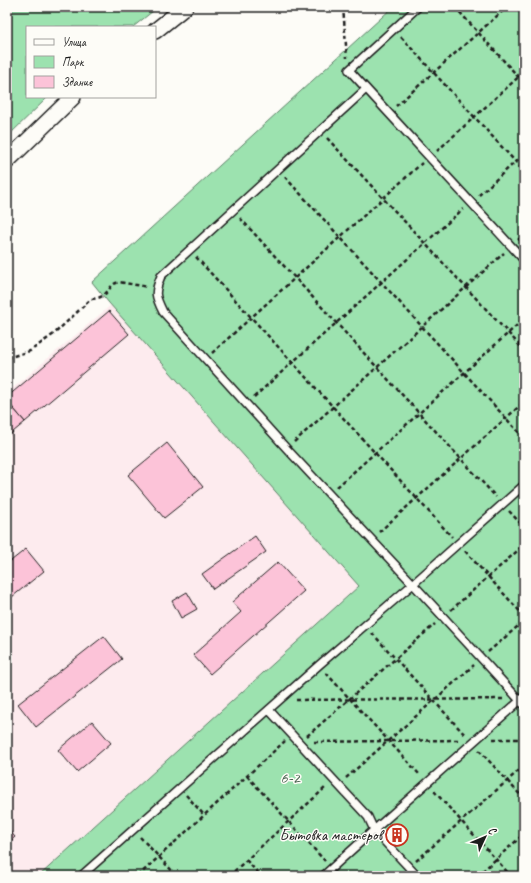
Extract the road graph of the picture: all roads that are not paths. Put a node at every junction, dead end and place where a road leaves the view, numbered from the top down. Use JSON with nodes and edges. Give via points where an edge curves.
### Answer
{"nodes":[{"id":1,"x":185,"y":7,"type":"edge"},
{"id":2,"x":418,"y":7,"type":"edge"},
{"id":3,"x":156,"y":30,"type":"edge"},
{"id":4,"x":366,"y":89,"type":"junction"},
{"id":5,"x":72,"y":98,"type":"edge"},
{"id":6,"x":7,"y":161,"type":"edge"},
{"id":7,"x":524,"y":260,"type":"edge"},
{"id":8,"x":524,"y":485,"type":"edge"},
{"id":9,"x":413,"y":584,"type":"junction"},
{"id":10,"x":523,"y":701,"type":"edge"},
{"id":11,"x":269,"y":710,"type":"junction"},
{"id":12,"x":374,"y":830,"type":"junction"},
{"id":13,"x":81,"y":876,"type":"edge"},
{"id":14,"x":323,"y":876,"type":"edge"},
{"id":15,"x":417,"y":876,"type":"edge"}],
"edges":[{"from":1,"to":3,"type":"street"},
{"from":2,"to":4,"type":"lane","via":[[349,70]]},
{"from":4,"to":7,"type":"lane"},
{"from":4,"to":9,"type":"lane","via":[[161,276],[156,288],[157,300],[163,312]]},
{"from":5,"to":6,"type":"street"},
{"from":8,"to":9,"type":"lane"},
{"from":9,"to":10,"type":"lane"},
{"from":9,"to":11,"type":"lane"},
{"from":10,"to":12,"type":"lane"},
{"from":11,"to":12,"type":"lane","via":[[368,817]]},
{"from":11,"to":13,"type":"lane"},
{"from":12,"to":14,"type":"lane"},
{"from":12,"to":15,"type":"lane"}]}
